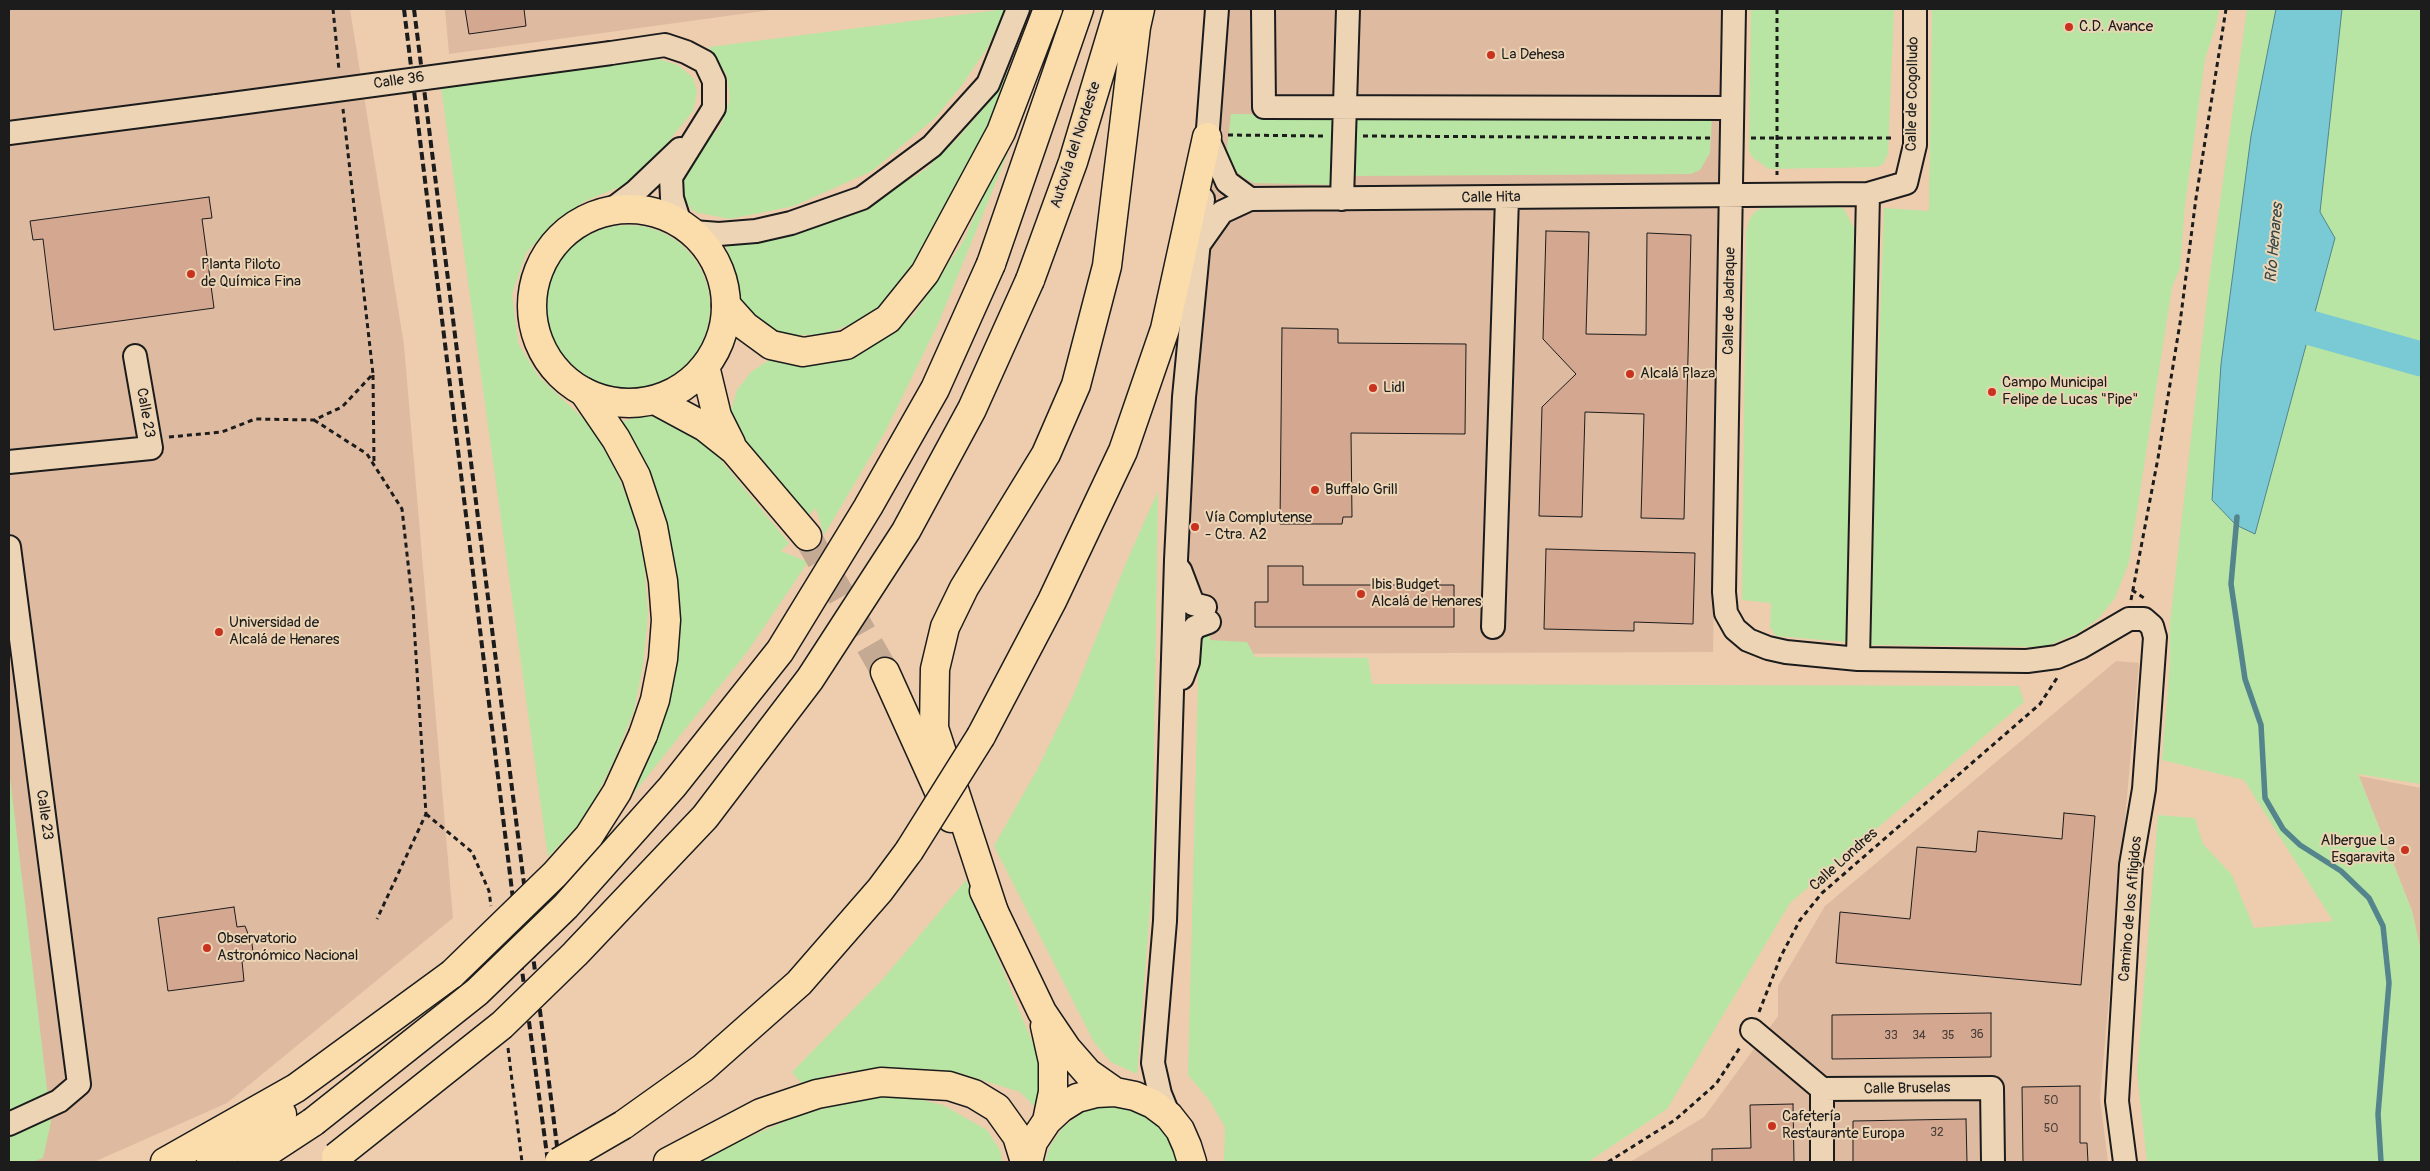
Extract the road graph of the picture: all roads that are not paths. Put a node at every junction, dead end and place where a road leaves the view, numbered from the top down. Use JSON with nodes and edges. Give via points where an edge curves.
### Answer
{"nodes":[{"id":1,"x":1018,"y":9,"type":"edge"},
{"id":2,"x":1048,"y":9,"type":"edge"},
{"id":3,"x":1078,"y":9,"type":"edge"},
{"id":4,"x":1119,"y":9,"type":"edge"},
{"id":5,"x":1140,"y":9,"type":"edge"},
{"id":6,"x":1217,"y":9,"type":"edge"},
{"id":7,"x":1263,"y":9,"type":"edge"},
{"id":8,"x":1348,"y":9,"type":"edge"},
{"id":9,"x":1734,"y":9,"type":"edge"},
{"id":10,"x":1915,"y":9,"type":"edge"},
{"id":11,"x":1346,"y":108,"type":"junction"},
{"id":12,"x":1732,"y":108,"type":"junction"},
{"id":13,"x":9,"y":132,"type":"edge"},
{"id":14,"x":696,"y":136,"type":"junction"},
{"id":15,"x":1208,"y":136,"type":"junction"},
{"id":16,"x":1731,"y":194,"type":"junction"},
{"id":17,"x":1868,"y":194,"type":"junction"},
{"id":18,"x":1507,"y":198,"type":"junction"},
{"id":19,"x":1250,"y":199,"type":"junction"},
{"id":20,"x":1342,"y":199,"type":"junction"},
{"id":21,"x":611,"y":210,"type":"junction"},
{"id":22,"x":687,"y":228,"type":"junction"},
{"id":23,"x":1200,"y":244,"type":"junction"},
{"id":24,"x":726,"y":305,"type":"junction"},
{"id":25,"x":135,"y":356,"type":"dead end"},
{"id":26,"x":705,"y":366,"type":"junction"},
{"id":27,"x":584,"y":392,"type":"junction"},
{"id":28,"x":655,"y":400,"type":"junction"},
{"id":29,"x":734,"y":450,"type":"junction"},
{"id":30,"x":9,"y":462,"type":"edge"},
{"id":31,"x":807,"y":536,"type":"tunnel mouth"},
{"id":32,"x":9,"y":547,"type":"edge"},
{"id":33,"x":1176,"y":560,"type":"junction"},
{"id":34,"x":2130,"y":619,"type":"joint"},
{"id":35,"x":1493,"y":627,"type":"dead end"},
{"id":36,"x":1858,"y":659,"type":"junction"},
{"id":37,"x":886,"y":672,"type":"tunnel mouth"},
{"id":38,"x":1172,"y":705,"type":"junction"},
{"id":39,"x":994,"y":912,"type":"junction"},
{"id":40,"x":1042,"y":1012,"type":"junction"},
{"id":41,"x":1752,"y":1030,"type":"road end"},
{"id":42,"x":1822,"y":1089,"type":"junction"},
{"id":43,"x":1115,"y":1092,"type":"junction"},
{"id":44,"x":304,"y":1103,"type":"junction"},
{"id":45,"x":1169,"y":1116,"type":"junction"},
{"id":46,"x":1047,"y":1121,"type":"junction"},
{"id":47,"x":9,"y":1124,"type":"edge"},
{"id":48,"x":232,"y":1158,"type":"edge"},
{"id":49,"x":333,"y":1160,"type":"edge"},
{"id":50,"x":165,"y":1162,"type":"edge"},
{"id":51,"x":559,"y":1162,"type":"edge"},
{"id":52,"x":668,"y":1162,"type":"edge"},
{"id":53,"x":1027,"y":1162,"type":"edge"},
{"id":54,"x":1192,"y":1162,"type":"edge"},
{"id":55,"x":1822,"y":1162,"type":"edge"},
{"id":56,"x":1993,"y":1162,"type":"edge"},
{"id":57,"x":2125,"y":1162,"type":"edge"}],
"edges":[{"from":1,"to":22,"type":"street","via":[[988,84],[932,146],[862,198],[756,230],[719,234]]},
{"from":2,"to":24,"type":"main road","via":[[1002,132],[925,273],[888,319],[846,344],[802,352],[771,345],[745,326]]},
{"from":3,"to":44,"type":"main road","bridge":true,"via":[[991,264],[935,389],[868,508],[774,658],[672,787],[566,906],[477,992]]},
{"from":4,"to":49,"type":"main road","name":"Autovía del Nordeste","bridge":true,"via":[[1073,162],[1030,280],[972,409],[906,531],[810,679],[706,817],[575,954],[502,1025]]},
{"from":5,"to":39,"type":"main road","via":[[1106,266],[1076,385],[1046,454],[964,588],[946,627],[935,669],[934,728]]},
{"from":6,"to":15,"type":"street"},
{"from":7,"to":11,"type":"street","via":[[1264,107]]},
{"from":8,"to":11,"type":"street"},
{"from":9,"to":12,"type":"street","name":"Calle de Jadraque"},
{"from":10,"to":17,"type":"street","name":"Calle de Cogolludo","via":[[1915,138],[1906,183]]},
{"from":11,"to":12,"type":"street"},
{"from":11,"to":20,"type":"street"},
{"from":12,"to":16,"type":"street","name":"Calle de Jadraque"},
{"from":13,"to":14,"type":"street","name":"Calle 36","bridge":true,"via":[[665,45],[705,62],[714,81],[714,108]]},
{"from":14,"to":21,"type":"street","name":"Calle 36"},
{"from":14,"to":22,"type":"street","name":"Calle 36","via":[[671,177],[672,198]]},
{"from":15,"to":19,"type":"street","via":[[1227,182]]},
{"from":15,"to":23,"type":"street"},
{"from":15,"to":51,"type":"main road","bridge":true,"via":[[1165,329],[1123,452],[1052,601],[981,736],[909,851],[880,890],[799,983],[702,1068],[623,1124]]},
{"from":16,"to":17,"type":"street","name":"Calle de Cogolludo"},
{"from":16,"to":18,"type":"street","name":"Calle Hita"},
{"from":16,"to":36,"type":"street","name":"Calle de Jadraque","via":[[1726,613],[1735,629],[1748,640],[1786,652]]},
{"from":17,"to":36,"type":"street"},
{"from":18,"to":20,"type":"street","name":"Calle Hita"},
{"from":18,"to":35,"type":"street"},
{"from":19,"to":20,"type":"street","name":"Calle Hita"},
{"from":19,"to":23,"type":"street","name":"Calle Hita","via":[[1222,212]]},
{"from":21,"to":22,"type":"main road","via":[[635,208],[659,213]]},
{"from":21,"to":27,"type":"main road","via":[[583,220],[559,238],[541,263],[532,292],[533,322],[542,350],[560,375]]},
{"from":22,"to":24,"type":"main road","via":[[711,253],[722,278]]},
{"from":23,"to":33,"type":"street","via":[[1184,397]]},
{"from":24,"to":26,"type":"main road","via":[[724,327],[717,348]]},
{"from":25,"to":30,"type":"street","name":"Calle 23","via":[[151,448]]},
{"from":26,"to":28,"type":"main road","via":[[683,387]]},
{"from":26,"to":29,"type":"main road","via":[[717,416]]},
{"from":27,"to":28,"type":"main road","via":[[606,401],[631,404]]},
{"from":27,"to":44,"type":"main road","bridge":true,"via":[[636,476],[653,527],[663,582],[666,620],[663,659],[655,700],[643,735],[617,792],[589,836],[555,874],[452,974]]},
{"from":28,"to":29,"type":"main road","via":[[705,427]]},
{"from":29,"to":31,"type":"main road"},
{"from":32,"to":47,"type":"street","name":"Calle 23","via":[[80,1084],[59,1101]]},
{"from":33,"to":38,"type":"street"},
{"from":33,"to":38,"type":"street","via":[[1193,604],[1207,614],[1190,635],[1188,662]]},
{"from":34,"to":36,"type":"street","name":"Calle de Jadraque","via":[[2057,657],[2027,661]]},
{"from":34,"to":57,"type":"street","name":"Camino de los Afligidos","via":[[2144,619],[2152,626],[2155,637],[2144,789],[2131,865],[2117,1101]]},
{"from":37,"to":39,"type":"main road"},
{"from":38,"to":45,"type":"street","via":[[1165,921],[1153,1063]]},
{"from":39,"to":40,"type":"main road"},
{"from":40,"to":43,"type":"main road","via":[[1088,1073]]},
{"from":40,"to":46,"type":"main road","via":[[1053,1062],[1053,1092]]},
{"from":41,"to":42,"type":"street"},
{"from":42,"to":55,"type":"street"},
{"from":42,"to":56,"type":"street","name":"Calle Bruselas","via":[[1992,1088]]},
{"from":43,"to":45,"type":"main road","via":[[1153,1104]]},
{"from":43,"to":46,"type":"main road","via":[[1078,1098]]},
{"from":44,"to":48,"type":"main road"},
{"from":44,"to":50,"type":"main road"},
{"from":45,"to":54,"type":"main road","via":[[1188,1146]]},
{"from":46,"to":53,"type":"main road","via":[[1033,1142]]},
{"from":52,"to":53,"type":"main road","via":[[761,1113],[817,1094],[881,1082],[949,1086],[974,1094],[997,1108],[1017,1136]]}]}
